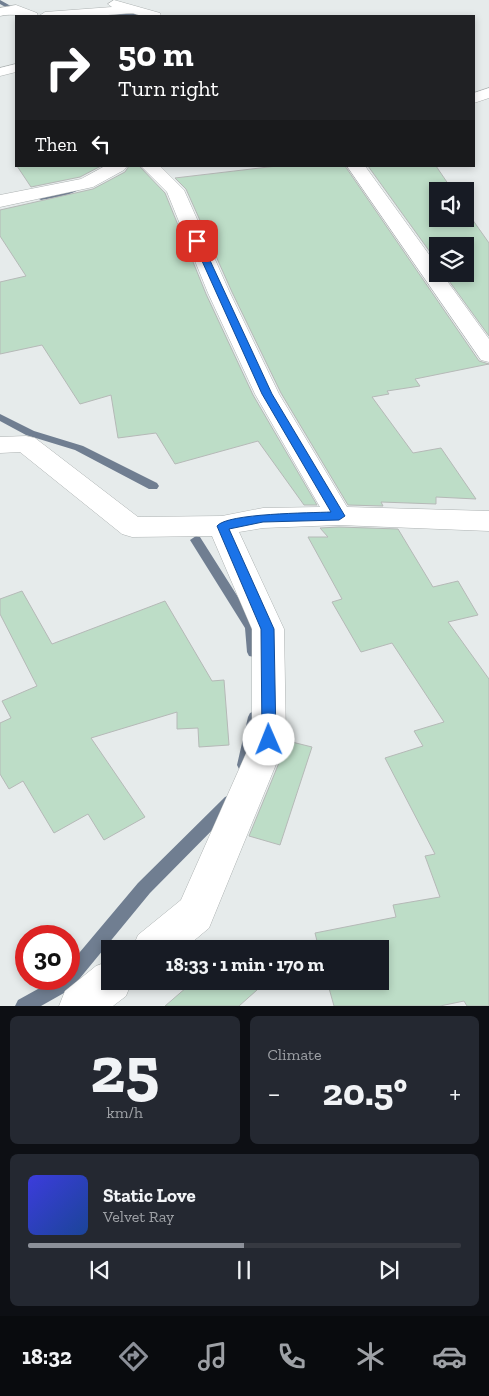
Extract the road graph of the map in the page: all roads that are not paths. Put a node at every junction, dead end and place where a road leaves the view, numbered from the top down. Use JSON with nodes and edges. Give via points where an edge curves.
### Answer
{"nodes":[{"id":1,"x":105,"y":0,"type":"edge"},
{"id":2,"x":130,"y":10,"type":"junction"},
{"id":3,"x":0,"y":12,"type":"edge"},
{"id":4,"x":30,"y":15,"type":"edge"},
{"id":5,"x":59,"y":15,"type":"edge"},
{"id":6,"x":151,"y":15,"type":"edge"},
{"id":7,"x":15,"y":68,"type":"edge"},
{"id":8,"x":0,"y":72,"type":"edge"},
{"id":9,"x":489,"y":93,"type":"edge"},
{"id":10,"x":475,"y":98,"type":"edge"},
{"id":11,"x":116,"y":167,"type":"edge"},
{"id":12,"x":151,"y":167,"type":"edge"},
{"id":13,"x":357,"y":167,"type":"edge"},
{"id":14,"x":0,"y":201,"type":"edge"},
{"id":15,"x":489,"y":355,"type":"edge"},
{"id":16,"x":0,"y":445,"type":"edge"},
{"id":17,"x":339,"y":516,"type":"junction"},
{"id":18,"x":489,"y":521,"type":"edge"},
{"id":19,"x":222,"y":526,"type":"junction"},
{"id":20,"x":163,"y":940,"type":"edge"},
{"id":21,"x":101,"y":989,"type":"edge"},
{"id":22,"x":80,"y":1006,"type":"edge"}],
"edges":[{"from":1,"to":2,"type":"street"},
{"from":2,"to":5,"type":"street"},
{"from":2,"to":6,"type":"street"},
{"from":3,"to":4,"type":"street","via":[[16,9]]},
{"from":7,"to":8,"type":"street"},
{"from":9,"to":10,"type":"street"},
{"from":11,"to":14,"type":"street","via":[[87,183]]},
{"from":12,"to":17,"type":"street","via":[[175,190],[267,394]]},
{"from":13,"to":15,"type":"street"},
{"from":16,"to":19,"type":"street","via":[[26,444],[132,527]]},
{"from":17,"to":18,"type":"street"},
{"from":17,"to":19,"type":"street","via":[[263,518]]},
{"from":19,"to":20,"type":"street","via":[[268,629],[269,740],[196,914]]},
{"from":21,"to":22,"type":"street"}]}
